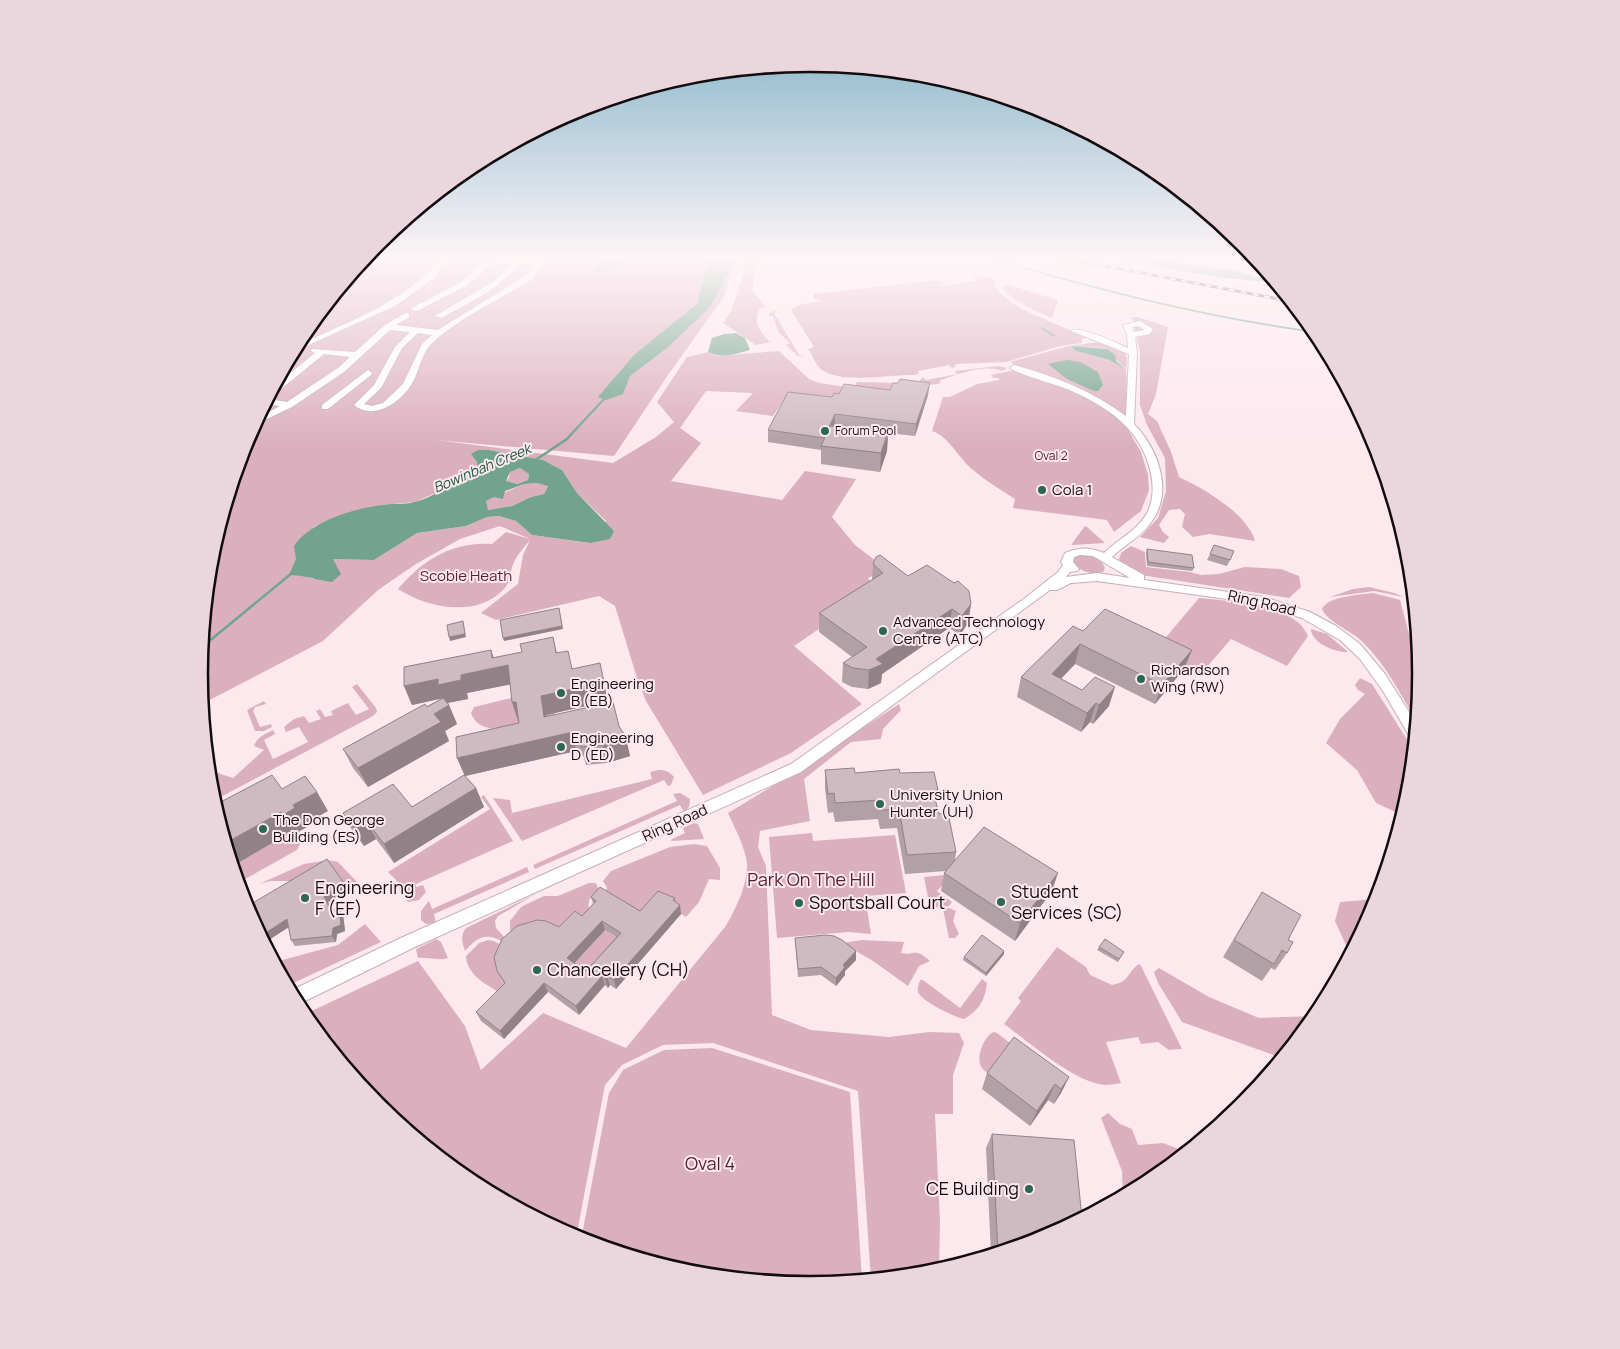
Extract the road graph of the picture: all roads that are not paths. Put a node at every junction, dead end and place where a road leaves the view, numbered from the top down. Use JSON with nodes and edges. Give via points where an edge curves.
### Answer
{"nodes":[{"id":1,"x":361,"y":319,"type":"edge"},
{"id":2,"x":398,"y":319,"type":"edge"},
{"id":3,"x":462,"y":319,"type":"edge"},
{"id":4,"x":388,"y":327,"type":"junction"},
{"id":5,"x":417,"y":330,"type":"junction"},
{"id":6,"x":1075,"y":331,"type":"dead end"},
{"id":7,"x":439,"y":333,"type":"junction"},
{"id":8,"x":1131,"y":335,"type":"dead end"},
{"id":9,"x":306,"y":345,"type":"edge"},
{"id":10,"x":303,"y":350,"type":"edge"},
{"id":11,"x":322,"y":352,"type":"junction"},
{"id":12,"x":1132,"y":353,"type":"junction"},
{"id":13,"x":357,"y":355,"type":"junction"},
{"id":14,"x":1014,"y":368,"type":"dead end"},
{"id":15,"x":354,"y":371,"type":"junction"},
{"id":16,"x":385,"y":374,"type":"junction"},
{"id":17,"x":284,"y":383,"type":"edge"},
{"id":18,"x":273,"y":403,"type":"edge"},
{"id":19,"x":289,"y":405,"type":"junction"},
{"id":20,"x":326,"y":408,"type":"dead end"},
{"id":21,"x":266,"y":417,"type":"edge"},
{"id":22,"x":1130,"y":424,"type":"junction"},
{"id":23,"x":1103,"y":557,"type":"junction"},
{"id":24,"x":1069,"y":565,"type":"junction"},
{"id":25,"x":1095,"y":577,"type":"junction"},
{"id":26,"x":1174,"y":586,"type":"junction"},
{"id":27,"x":1029,"y":601,"type":"junction"},
{"id":28,"x":1410,"y":725,"type":"edge"},
{"id":29,"x":300,"y":995,"type":"edge"}],
"edges":[{"from":1,"to":9,"type":"street"},
{"from":2,"to":4,"type":"street"},
{"from":3,"to":7,"type":"street"},
{"from":4,"to":5,"type":"street"},
{"from":4,"to":13,"type":"street"},
{"from":5,"to":7,"type":"street"},
{"from":5,"to":16,"type":"street","via":[[399,347]]},
{"from":6,"to":12,"type":"street"},
{"from":7,"to":16,"type":"street","via":[[426,344],[407,385],[386,405],[372,409],[358,405],[378,386]]},
{"from":8,"to":12,"type":"street"},
{"from":10,"to":11,"type":"street"},
{"from":11,"to":13,"type":"street"},
{"from":11,"to":17,"type":"street"},
{"from":12,"to":22,"type":"street"},
{"from":13,"to":15,"type":"street"},
{"from":14,"to":22,"type":"street","via":[[1049,378],[1098,399]]},
{"from":15,"to":16,"type":"street"},
{"from":15,"to":19,"type":"street"},
{"from":15,"to":20,"type":"street"},
{"from":18,"to":19,"type":"street"},
{"from":19,"to":21,"type":"street"},
{"from":22,"to":23,"type":"street","via":[[1152,455],[1157,471],[1157,500],[1150,518]]},
{"from":23,"to":24,"type":"street","name":"Ring Road","via":[[1086,551],[1073,553],[1067,558]]},
{"from":23,"to":25,"type":"street","via":[[1110,570],[1108,574]]},
{"from":23,"to":26,"type":"street","name":"Ring Road","via":[[1138,578]]},
{"from":24,"to":25,"type":"street","name":"Ring Road","via":[[1079,573]]},
{"from":24,"to":27,"type":"street","name":"Ring Road","via":[[1062,575]]},
{"from":25,"to":26,"type":"street","name":"Ring Road"},
{"from":25,"to":27,"type":"street","name":"Ring Road","via":[[1062,583]]},
{"from":26,"to":28,"type":"street","name":"Ring Road","via":[[1268,602],[1305,613],[1323,623],[1358,648]]},
{"from":27,"to":29,"type":"street","name":"Ring Road","via":[[796,768],[409,942]]}]}
